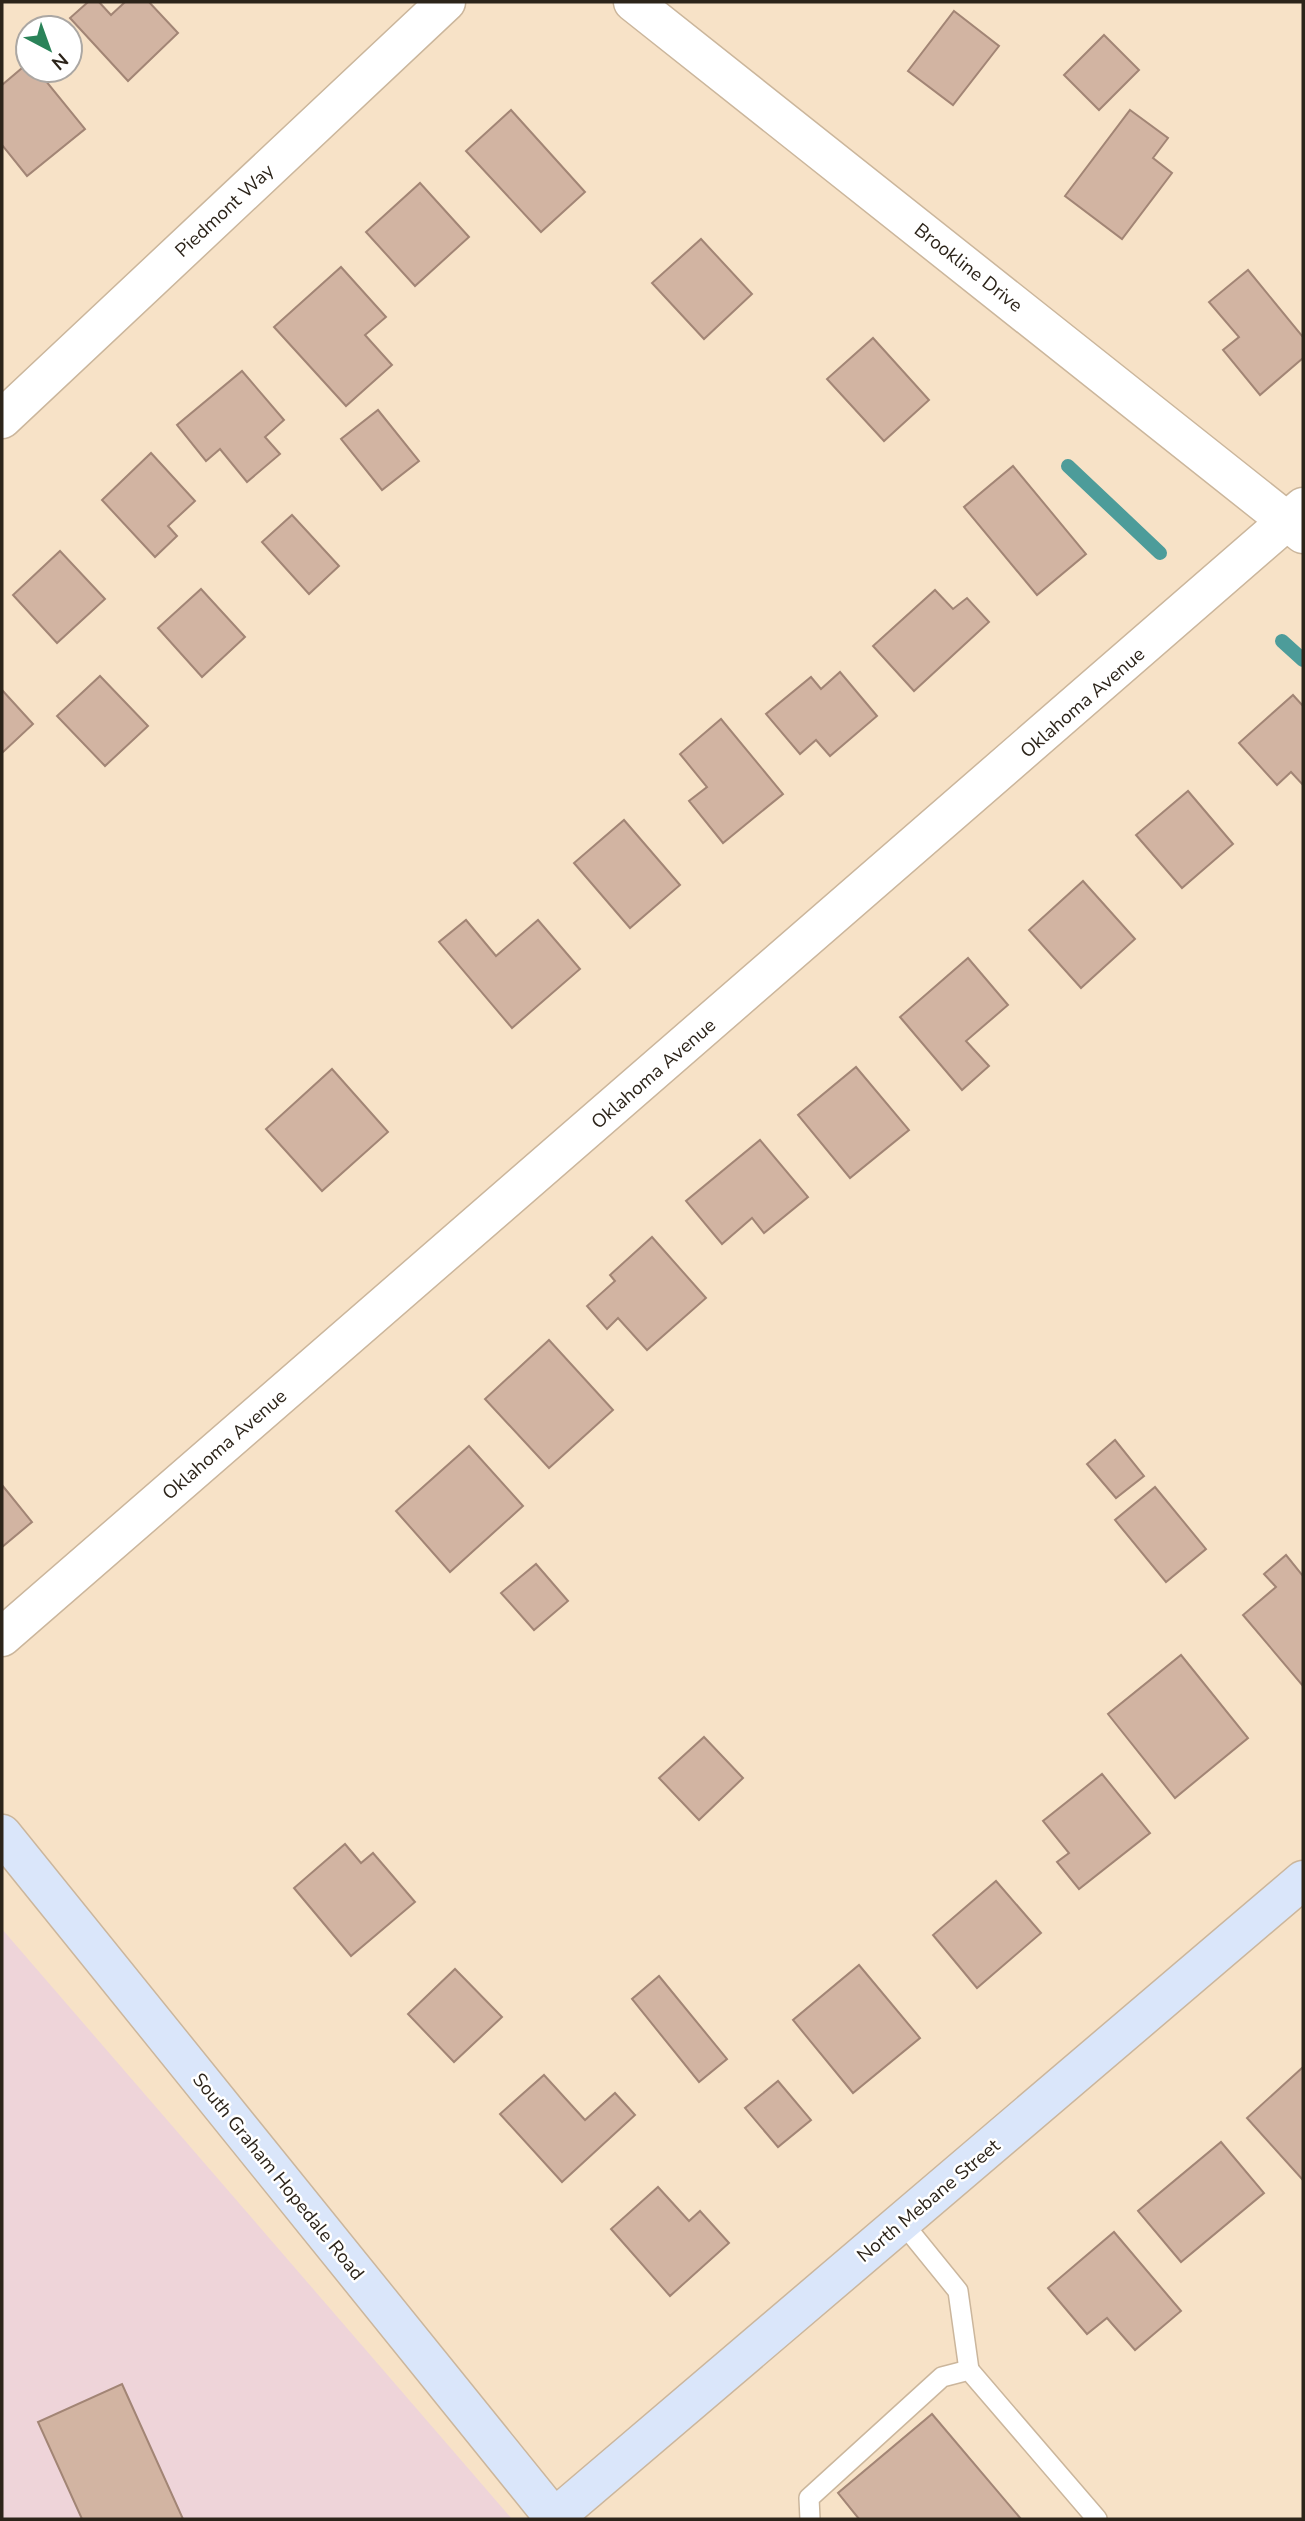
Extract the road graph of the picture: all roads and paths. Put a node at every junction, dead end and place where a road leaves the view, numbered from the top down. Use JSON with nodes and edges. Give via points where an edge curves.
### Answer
{"nodes":[{"id":1,"x":446,"y":2,"type":"edge"},
{"id":2,"x":633,"y":2,"type":"edge"},
{"id":3,"x":2,"y":419,"type":"edge"},
{"id":4,"x":1298,"y":521,"type":"edge"},
{"id":5,"x":2,"y":1637,"type":"edge"},
{"id":6,"x":2,"y":1835,"type":"edge"},
{"id":7,"x":2,"y":1856,"type":"edge"},
{"id":8,"x":42,"y":1881,"type":"junction"},
{"id":9,"x":1302,"y":1884,"type":"edge"},
{"id":10,"x":902,"y":2222,"type":"junction"},
{"id":11,"x":969,"y":2370,"type":"junction"},
{"id":12,"x":554,"y":2519,"type":"edge"},
{"id":13,"x":810,"y":2519,"type":"edge"},
{"id":14,"x":1097,"y":2519,"type":"edge"}],
"edges":[{"from":1,"to":3,"type":"street","name":"Piedmont Way"},
{"from":2,"to":4,"type":"street","name":"Brookline Drive"},
{"from":4,"to":5,"type":"street","name":"Oklahoma Avenue"},
{"from":6,"to":8,"type":"main road","name":"South Graham Hopedale Road"},
{"from":7,"to":8,"type":"lane"},
{"from":8,"to":12,"type":"main road","name":"South Graham Hopedale Road"},
{"from":9,"to":10,"type":"main road","name":"North Mebane Street"},
{"from":10,"to":11,"type":"lane","via":[[958,2291]]},
{"from":10,"to":12,"type":"main road","name":"North Mebane Street"},
{"from":11,"to":13,"type":"lane","via":[[942,2377],[808,2498]]},
{"from":11,"to":14,"type":"lane"}]}
